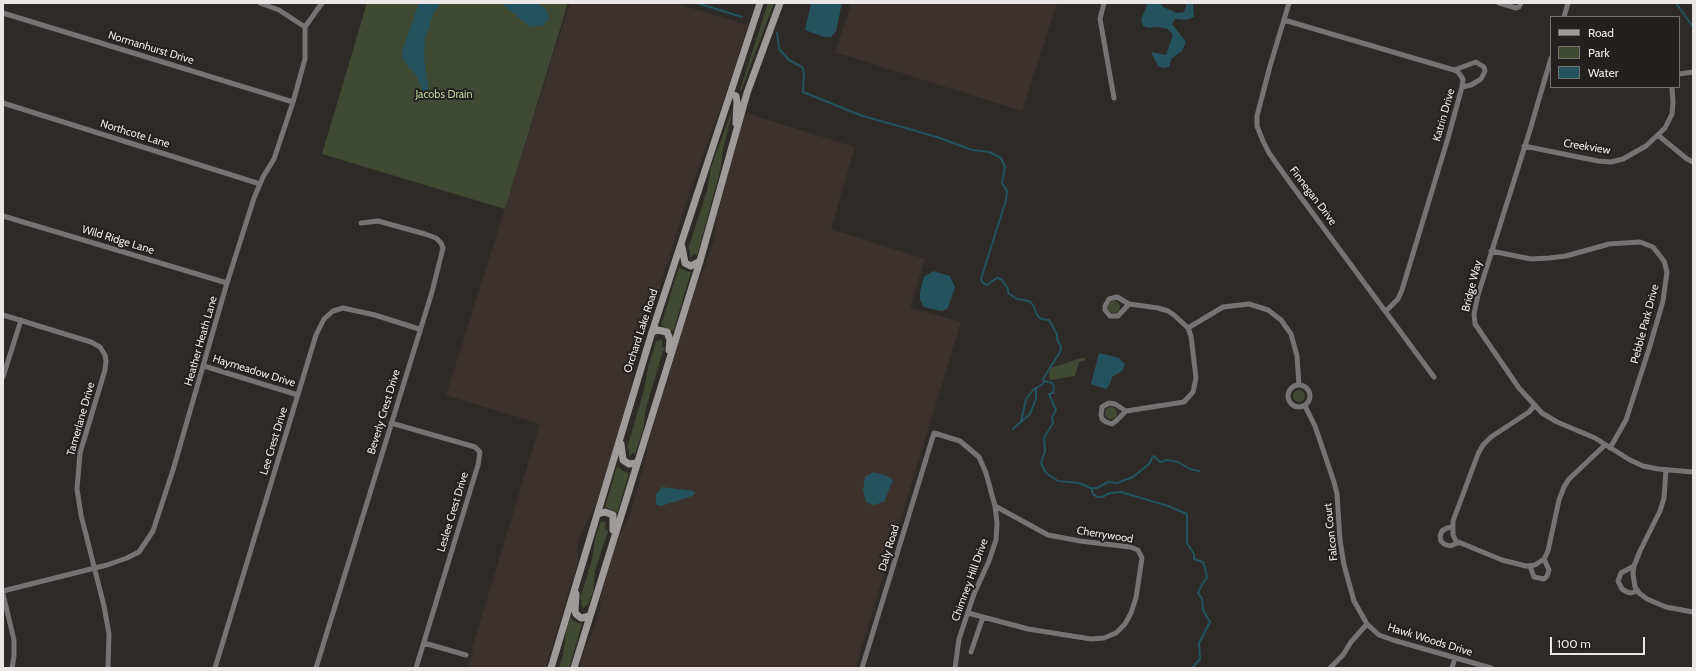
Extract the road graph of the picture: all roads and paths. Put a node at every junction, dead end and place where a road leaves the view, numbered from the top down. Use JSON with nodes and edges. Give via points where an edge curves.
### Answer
{"nodes":[{"id":1,"x":260,"y":3,"type":"edge"},
{"id":2,"x":322,"y":3,"type":"edge"},
{"id":3,"x":760,"y":3,"type":"edge"},
{"id":4,"x":780,"y":3,"type":"edge"},
{"id":5,"x":1104,"y":3,"type":"edge"},
{"id":6,"x":1289,"y":3,"type":"edge"},
{"id":7,"x":1499,"y":3,"type":"edge"},
{"id":8,"x":1521,"y":3,"type":"edge"},
{"id":9,"x":1568,"y":3,"type":"edge"},
{"id":10,"x":3,"y":13,"type":"edge"},
{"id":11,"x":1564,"y":16,"type":"edge"},
{"id":12,"x":1284,"y":20,"type":"junction"},
{"id":13,"x":305,"y":28,"type":"junction"},
{"id":14,"x":1550,"y":61,"type":"edge"},
{"id":15,"x":1454,"y":70,"type":"junction"},
{"id":16,"x":1693,"y":72,"type":"edge"},
{"id":17,"x":1680,"y":74,"type":"edge"},
{"id":18,"x":1462,"y":87,"type":"junction"},
{"id":19,"x":1672,"y":88,"type":"edge"},
{"id":20,"x":731,"y":94,"type":"junction"},
{"id":21,"x":1114,"y":98,"type":"dead end"},
{"id":22,"x":293,"y":102,"type":"junction"},
{"id":23,"x":3,"y":103,"type":"edge"},
{"id":24,"x":736,"y":135,"type":"junction"},
{"id":25,"x":1659,"y":136,"type":"junction"},
{"id":26,"x":1524,"y":146,"type":"junction"},
{"id":27,"x":1693,"y":162,"type":"edge"},
{"id":28,"x":260,"y":184,"type":"junction"},
{"id":29,"x":3,"y":216,"type":"edge"},
{"id":30,"x":361,"y":223,"type":"dead end"},
{"id":31,"x":681,"y":243,"type":"junction"},
{"id":32,"x":1492,"y":251,"type":"junction"},
{"id":33,"x":700,"y":261,"type":"junction"},
{"id":34,"x":227,"y":283,"type":"junction"},
{"id":35,"x":1129,"y":304,"type":"junction"},
{"id":36,"x":1386,"y":311,"type":"junction"},
{"id":37,"x":3,"y":315,"type":"edge"},
{"id":38,"x":21,"y":320,"type":"junction"},
{"id":39,"x":1188,"y":328,"type":"junction"},
{"id":40,"x":419,"y":329,"type":"junction"},
{"id":41,"x":652,"y":332,"type":"junction"},
{"id":42,"x":204,"y":366,"type":"junction"},
{"id":43,"x":667,"y":368,"type":"junction"},
{"id":44,"x":3,"y":377,"type":"edge"},
{"id":45,"x":1434,"y":377,"type":"dead end"},
{"id":46,"x":1299,"y":385,"type":"junction"},
{"id":47,"x":298,"y":395,"type":"junction"},
{"id":48,"x":1305,"y":406,"type":"junction"},
{"id":49,"x":1535,"y":406,"type":"junction"},
{"id":50,"x":1126,"y":411,"type":"junction"},
{"id":51,"x":391,"y":422,"type":"junction"},
{"id":52,"x":934,"y":433,"type":"joint"},
{"id":53,"x":621,"y":438,"type":"junction"},
{"id":54,"x":1608,"y":446,"type":"junction"},
{"id":55,"x":637,"y":463,"type":"junction"},
{"id":56,"x":1666,"y":470,"type":"junction"},
{"id":57,"x":1693,"y":472,"type":"edge"},
{"id":58,"x":995,"y":506,"type":"junction"},
{"id":59,"x":598,"y":514,"type":"junction"},
{"id":60,"x":1452,"y":527,"type":"junction"},
{"id":61,"x":1458,"y":543,"type":"junction"},
{"id":62,"x":612,"y":544,"type":"junction"},
{"id":63,"x":1544,"y":559,"type":"junction"},
{"id":64,"x":1530,"y":566,"type":"junction"},
{"id":65,"x":1634,"y":566,"type":"junction"},
{"id":66,"x":94,"y":569,"type":"junction"},
{"id":67,"x":577,"y":582,"type":"junction"},
{"id":68,"x":3,"y":590,"type":"edge"},
{"id":69,"x":1637,"y":591,"type":"junction"},
{"id":70,"x":3,"y":594,"type":"edge"},
{"id":71,"x":1693,"y":612,"type":"edge"},
{"id":72,"x":968,"y":613,"type":"junction"},
{"id":73,"x":590,"y":616,"type":"junction"},
{"id":74,"x":983,"y":617,"type":"junction"},
{"id":75,"x":1367,"y":624,"type":"junction"},
{"id":76,"x":424,"y":643,"type":"junction"},
{"id":77,"x":971,"y":652,"type":"dead end"},
{"id":78,"x":466,"y":655,"type":"dead end"},
{"id":79,"x":1455,"y":658,"type":"junction"},
{"id":80,"x":12,"y":668,"type":"edge"},
{"id":81,"x":108,"y":668,"type":"edge"},
{"id":82,"x":215,"y":668,"type":"edge"},
{"id":83,"x":316,"y":668,"type":"edge"},
{"id":84,"x":416,"y":668,"type":"edge"},
{"id":85,"x":550,"y":668,"type":"edge"},
{"id":86,"x":574,"y":668,"type":"edge"},
{"id":87,"x":862,"y":668,"type":"edge"},
{"id":88,"x":955,"y":668,"type":"edge"},
{"id":89,"x":1330,"y":668,"type":"edge"},
{"id":90,"x":1452,"y":668,"type":"edge"},
{"id":91,"x":1491,"y":668,"type":"edge"}],
"edges":[{"from":1,"to":13,"type":"street","via":[[279,10]]},
{"from":2,"to":13,"type":"street"},
{"from":3,"to":20,"type":"main road","name":"Orchard Lake Road"},
{"from":4,"to":24,"type":"main road","via":[[747,93]]},
{"from":5,"to":21,"type":"street","via":[[1100,19]]},
{"from":6,"to":12,"type":"street","name":"Finnegan Drive"},
{"from":7,"to":8,"type":"street","via":[[1516,8]]},
{"from":9,"to":11,"type":"street"},
{"from":10,"to":22,"type":"street","name":"Normanhurst Drive"},
{"from":12,"to":15,"type":"street"},
{"from":12,"to":36,"type":"street","name":"Finnegan Drive","via":[[1257,116],[1262,141],[1269,154]]},
{"from":13,"to":22,"type":"street","name":"Heather Heath Lane","via":[[305,59]]},
{"from":14,"to":26,"type":"street","name":"Bridge Way"},
{"from":15,"to":18,"type":"street","name":"Katrin Drive","via":[[1463,79]]},
{"from":15,"to":18,"type":"street","via":[[1476,62],[1484,67],[1481,79]]},
{"from":16,"to":17,"type":"street"},
{"from":18,"to":36,"type":"street","name":"Katrin Drive","via":[[1402,290],[1398,299]]},
{"from":19,"to":25,"type":"street","name":"Creekview","via":[[1672,114]]},
{"from":20,"to":24,"type":"main road","via":[[736,96],[738,102]]},
{"from":20,"to":31,"type":"main road","name":"Orchard Lake Road"},
{"from":22,"to":28,"type":"street","name":"Heather Heath Lane","via":[[274,159]]},
{"from":23,"to":28,"type":"street","name":"Northcote Lane"},
{"from":24,"to":33,"type":"main road"},
{"from":25,"to":26,"type":"street","name":"Creekview","via":[[1633,155],[1611,162]]},
{"from":25,"to":27,"type":"street","via":[[1687,160]]},
{"from":26,"to":32,"type":"street","name":"Bridge Way"},
{"from":28,"to":34,"type":"street","name":"Heather Heath Lane"},
{"from":29,"to":34,"type":"street","name":"Wild Ridge Lane"},
{"from":30,"to":40,"type":"street","name":"Beverly Crest Drive","via":[[378,221],[394,225],[436,238],[441,243],[441,260]]},
{"from":31,"to":33,"type":"main road","via":[[685,263],[691,266]]},
{"from":31,"to":41,"type":"main road","name":"Orchard Lake Road"},
{"from":32,"to":49,"type":"street","name":"Bridge Way","via":[[1474,314],[1475,324],[1518,388]]},
{"from":32,"to":54,"type":"street","name":"Pebble Park Drive","via":[[1532,259],[1549,258],[1609,244],[1640,242],[1653,247],[1664,261],[1667,272],[1665,289],[1652,339],[1626,420]]},
{"from":33,"to":43,"type":"main road"},
{"from":34,"to":42,"type":"street","name":"Heather Heath Lane"},
{"from":35,"to":35,"type":"street","via":[[1112,298],[1106,302],[1105,310],[1110,316],[1118,316]]},
{"from":35,"to":39,"type":"street","via":[[1168,311]]},
{"from":36,"to":45,"type":"street","name":"Finnegan Drive"},
{"from":37,"to":38,"type":"street","name":"Tamerlane Drive"},
{"from":38,"to":44,"type":"street"},
{"from":38,"to":66,"type":"street","name":"Tamerlane Drive","via":[[91,342],[100,347],[105,354],[105,370],[80,454],[77,489]]},
{"from":39,"to":46,"type":"street","via":[[1216,310],[1230,306],[1249,304],[1268,310],[1291,334],[1297,356]]},
{"from":39,"to":50,"type":"street","via":[[1196,378],[1189,398],[1175,405]]},
{"from":40,"to":47,"type":"street","name":"Lee Crest Drive","via":[[353,310],[343,308],[333,311],[324,319],[316,336]]},
{"from":40,"to":51,"type":"street","name":"Beverly Crest Drive"},
{"from":41,"to":43,"type":"main road","via":[[663,330],[670,336]]},
{"from":41,"to":53,"type":"main road","name":"Orchard Lake Road"},
{"from":42,"to":47,"type":"street","name":"Haymeadow Drive"},
{"from":42,"to":66,"type":"street","name":"Heather Heath Lane","via":[[153,531],[138,552]]},
{"from":43,"to":55,"type":"main road"},
{"from":46,"to":48,"type":"street","via":[[1306,387],[1310,393],[1310,400]]},
{"from":46,"to":48,"type":"street","via":[[1289,390],[1288,401],[1294,407]]},
{"from":47,"to":82,"type":"street","name":"Lee Crest Drive"},
{"from":48,"to":75,"type":"street","name":"Falcon Court","via":[[1315,426],[1334,482],[1344,565],[1354,601]]},
{"from":49,"to":54,"type":"street","name":"Bridge Way","via":[[1557,422],[1596,438]]},
{"from":49,"to":60,"type":"street","via":[[1483,445]]},
{"from":50,"to":50,"type":"street","via":[[1112,424],[1102,419],[1101,415],[1102,407],[1109,403]]},
{"from":51,"to":76,"type":"street","name":"Leslee Crest Drive","via":[[475,447],[480,452]]},
{"from":51,"to":83,"type":"street","name":"Beverly Crest Drive"},
{"from":52,"to":58,"type":"street","name":"Chimney Hill Drive","via":[[960,441],[979,457]]},
{"from":52,"to":87,"type":"street","name":"Daly Road"},
{"from":53,"to":55,"type":"main road","via":[[623,460],[629,464]]},
{"from":53,"to":59,"type":"main road","name":"Orchard Lake Road"},
{"from":54,"to":56,"type":"street","name":"Bridge Way","via":[[1643,466]]},
{"from":54,"to":63,"type":"street","name":"Pebble Park Drive","via":[[1569,479],[1564,487],[1553,535]]},
{"from":55,"to":62,"type":"main road"},
{"from":56,"to":57,"type":"street","name":"Bridge Way"},
{"from":56,"to":65,"type":"street","via":[[1664,498],[1660,511]]},
{"from":58,"to":72,"type":"street","name":"Chimney Hill Drive","via":[[996,540]]},
{"from":58,"to":74,"type":"street","name":"Cherrywood","via":[[1048,535],[1130,548],[1138,550],[1142,558],[1131,613],[1116,633],[1104,638],[1058,635]]},
{"from":59,"to":62,"type":"main road","via":[[605,512],[613,515]]},
{"from":59,"to":67,"type":"main road","name":"Orchard Lake Road"},
{"from":60,"to":61,"type":"street"},
{"from":60,"to":61,"type":"street","via":[[1442,531],[1441,541],[1450,546]]},
{"from":61,"to":64,"type":"street","via":[[1502,560]]},
{"from":62,"to":73,"type":"main road"},
{"from":63,"to":64,"type":"street"},
{"from":63,"to":64,"type":"street","via":[[1549,570],[1544,579],[1534,577]]},
{"from":65,"to":69,"type":"street"},
{"from":65,"to":69,"type":"street","via":[[1621,573],[1618,581],[1627,592]]},
{"from":66,"to":68,"type":"street","name":"Heather Heath Lane"},
{"from":66,"to":81,"type":"street","name":"Tamerlane Drive","via":[[108,634]]},
{"from":67,"to":73,"type":"main road","via":[[575,611],[581,618]]},
{"from":67,"to":85,"type":"main road","name":"Orchard Lake Road"},
{"from":69,"to":71,"type":"street","via":[[1647,599],[1666,607]]},
{"from":70,"to":80,"type":"street","via":[[14,640]]},
{"from":72,"to":74,"type":"street","name":"Cherrywood"},
{"from":72,"to":88,"type":"street","name":"Chimney Hill Drive","via":[[959,639]]},
{"from":73,"to":86,"type":"main road"},
{"from":74,"to":77,"type":"street"},
{"from":75,"to":79,"type":"street","name":"Hawk Woods Drive","via":[[1385,638]]},
{"from":75,"to":89,"type":"street"},
{"from":76,"to":78,"type":"street"},
{"from":76,"to":84,"type":"street","name":"Leslee Crest Drive"},
{"from":79,"to":90,"type":"street"},
{"from":79,"to":91,"type":"street","name":"Hawk Woods Drive"}]}
